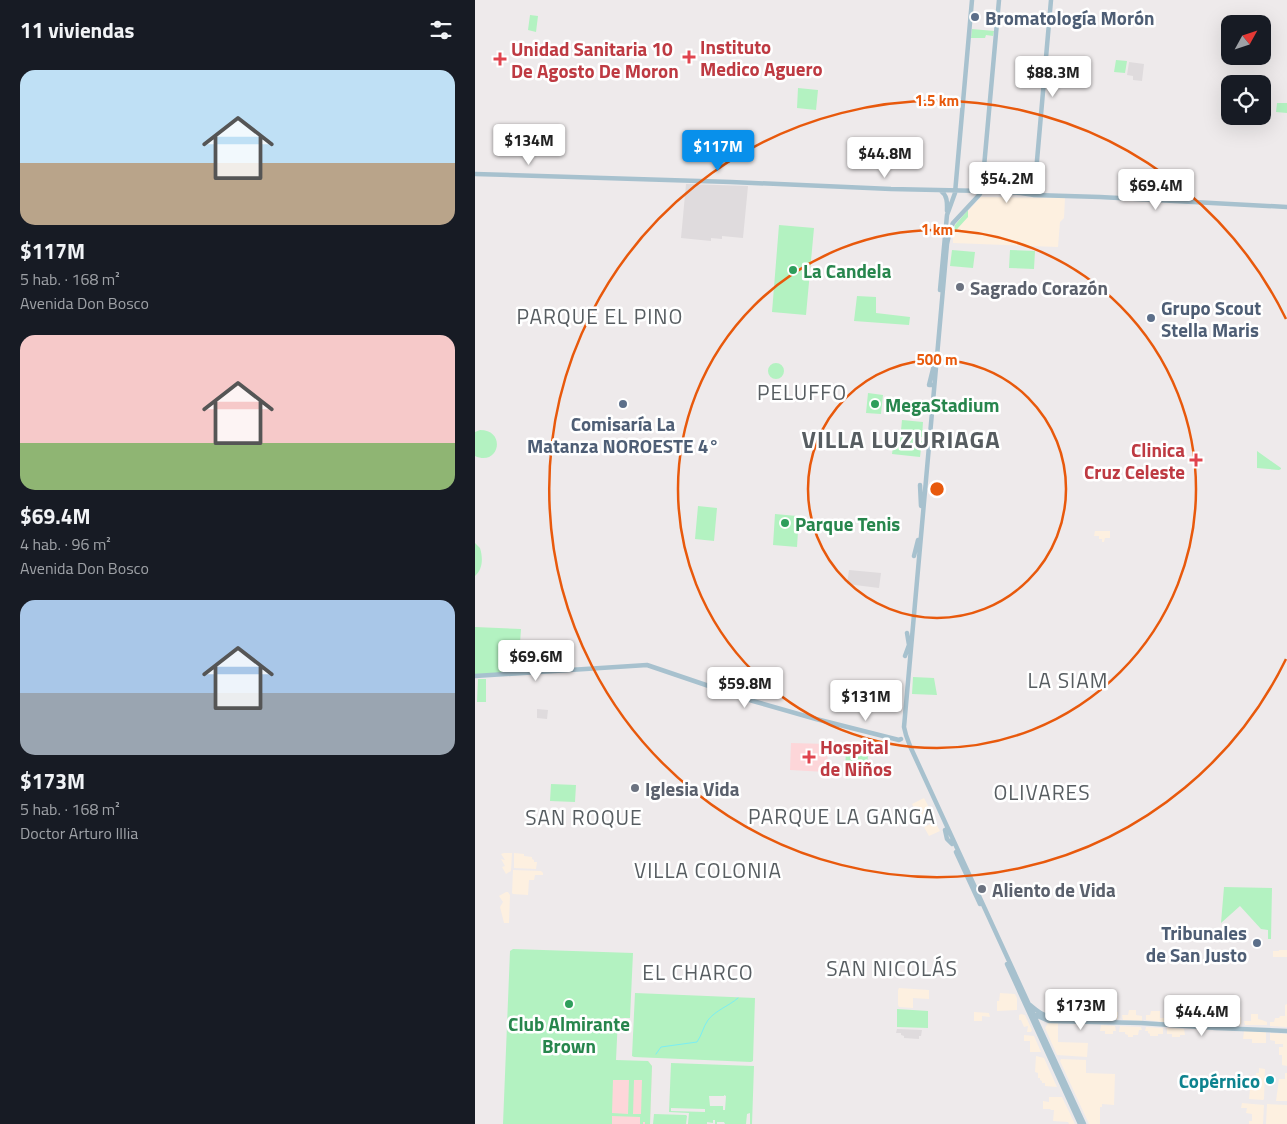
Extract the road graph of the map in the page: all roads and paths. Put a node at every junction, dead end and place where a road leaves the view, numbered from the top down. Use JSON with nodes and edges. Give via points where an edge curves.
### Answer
{"nodes":[{"id":1,"x":972,"y":0,"type":"edge"},
{"id":2,"x":999,"y":0,"type":"edge"},
{"id":3,"x":1051,"y":0,"type":"edge"},
{"id":4,"x":475,"y":174,"type":"edge"},
{"id":5,"x":940,"y":190,"type":"junction"},
{"id":6,"x":955,"y":192,"type":"junction"},
{"id":7,"x":980,"y":192,"type":"junction"},
{"id":8,"x":1034,"y":195,"type":"junction"},
{"id":9,"x":1287,"y":207,"type":"edge"},
{"id":10,"x":947,"y":215,"type":"junction"},
{"id":11,"x":939,"y":304,"type":"junction"},
{"id":12,"x":943,"y":320,"type":"dead end"},
{"id":13,"x":936,"y":352,"type":"junction"},
{"id":14,"x":920,"y":484,"type":"dead end"},
{"id":15,"x":921,"y":506,"type":"junction"},
{"id":16,"x":918,"y":540,"type":"junction"},
{"id":17,"x":914,"y":556,"type":"dead end"},
{"id":18,"x":919,"y":561,"type":"junction"},
{"id":19,"x":920,"y":578,"type":"dead end"},
{"id":20,"x":907,"y":633,"type":"dead end"},
{"id":21,"x":909,"y":645,"type":"junction"},
{"id":22,"x":905,"y":656,"type":"dead end"},
{"id":23,"x":475,"y":676,"type":"edge"},
{"id":24,"x":901,"y":739,"type":"dead end"},
{"id":25,"x":960,"y":865,"type":"dead end"},
{"id":26,"x":971,"y":885,"type":"junction"},
{"id":27,"x":1028,"y":1002,"type":"junction"},
{"id":28,"x":1031,"y":1013,"type":"junction"},
{"id":29,"x":1049,"y":1020,"type":"junction"},
{"id":30,"x":1064,"y":1020,"type":"junction"},
{"id":31,"x":1040,"y":1029,"type":"junction"},
{"id":32,"x":1287,"y":1031,"type":"edge"},
{"id":33,"x":1061,"y":1076,"type":"junction"},
{"id":34,"x":1061,"y":1083,"type":"junction"},
{"id":35,"x":1073,"y":1096,"type":"dead end"},
{"id":36,"x":1066,"y":1101,"type":"dead end"},
{"id":37,"x":1082,"y":1124,"type":"edge"}],
"edges":[{"from":1,"to":6,"type":"main road"},
{"from":2,"to":7,"type":"main road"},
{"from":3,"to":8,"type":"main road"},
{"from":4,"to":5,"type":"main road"},
{"from":5,"to":6,"type":"main road"},
{"from":5,"to":10,"type":"main road","via":[[946,197]]},
{"from":6,"to":7,"type":"main road"},
{"from":6,"to":10,"type":"main road"},
{"from":7,"to":8,"type":"main road"},
{"from":7,"to":11,"type":"main road","via":[[951,227]]},
{"from":8,"to":9,"type":"main road"},
{"from":10,"to":11,"type":"main road"},
{"from":11,"to":12,"type":"main road"},
{"from":11,"to":13,"type":"main road"},
{"from":13,"to":15,"type":"main road","via":[[930,385]]},
{"from":13,"to":18,"type":"main road"},
{"from":14,"to":15,"type":"main road"},
{"from":15,"to":16,"type":"main road"},
{"from":16,"to":17,"type":"main road"},
{"from":16,"to":21,"type":"main road"},
{"from":18,"to":19,"type":"main road"},
{"from":18,"to":27,"type":"main road","via":[[905,732]]},
{"from":20,"to":21,"type":"main road"},
{"from":21,"to":22,"type":"main road"},
{"from":21,"to":26,"type":"main road","via":[[903,733]]},
{"from":23,"to":24,"type":"main road","via":[[647,665],[749,700]]},
{"from":25,"to":26,"type":"main road"},
{"from":26,"to":28,"type":"main road"},
{"from":27,"to":28,"type":"main road"},
{"from":27,"to":30,"type":"main road","via":[[1040,1014]]},
{"from":28,"to":29,"type":"main road"},
{"from":28,"to":31,"type":"main road"},
{"from":28,"to":34,"type":"main road"},
{"from":29,"to":30,"type":"main road"},
{"from":29,"to":31,"type":"main road","via":[[1040,1023]]},
{"from":30,"to":32,"type":"main road"},
{"from":31,"to":33,"type":"main road"},
{"from":33,"to":35,"type":"main road"},
{"from":33,"to":37,"type":"main road"},
{"from":34,"to":36,"type":"main road"},
{"from":34,"to":37,"type":"main road"}]}
